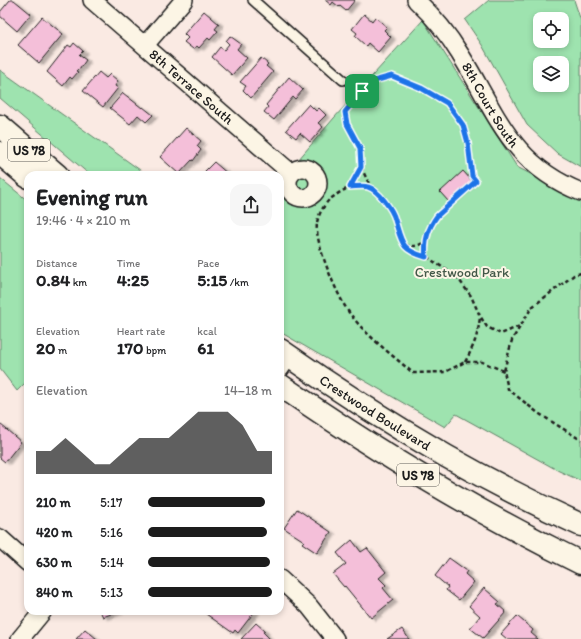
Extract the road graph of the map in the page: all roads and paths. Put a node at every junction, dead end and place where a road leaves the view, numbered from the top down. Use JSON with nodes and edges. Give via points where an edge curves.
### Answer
{"nodes":[{"id":1,"x":92,"y":0,"type":"edge"},
{"id":2,"x":184,"y":0,"type":"edge"},
{"id":3,"x":253,"y":0,"type":"edge"},
{"id":4,"x":416,"y":0,"type":"edge"},
{"id":5,"x":145,"y":45,"type":"junction"},
{"id":6,"x":344,"y":80,"type":"dead end"},
{"id":7,"x":0,"y":126,"type":"edge"},
{"id":8,"x":0,"y":153,"type":"edge"},
{"id":9,"x":361,"y":167,"type":"junction"},
{"id":10,"x":52,"y":171,"type":"edge"},
{"id":11,"x":291,"y":173,"type":"dead end"},
{"id":12,"x":24,"y":174,"type":"edge"},
{"id":13,"x":350,"y":187,"type":"junction"},
{"id":14,"x":372,"y":190,"type":"junction"},
{"id":15,"x":581,"y":192,"type":"edge"},
{"id":16,"x":426,"y":240,"type":"junction"},
{"id":17,"x":404,"y":245,"type":"junction"},
{"id":18,"x":426,"y":257,"type":"junction"},
{"id":19,"x":581,"y":273,"type":"edge"},
{"id":20,"x":480,"y":316,"type":"junction"},
{"id":21,"x":520,"y":326,"type":"junction"},
{"id":22,"x":284,"y":359,"type":"edge"},
{"id":23,"x":465,"y":362,"type":"junction"},
{"id":24,"x":504,"y":371,"type":"junction"},
{"id":25,"x":284,"y":388,"type":"edge"},
{"id":26,"x":581,"y":440,"type":"edge"},
{"id":27,"x":581,"y":525,"type":"edge"},
{"id":28,"x":0,"y":538,"type":"edge"},
{"id":29,"x":24,"y":559,"type":"edge"},
{"id":30,"x":581,"y":563,"type":"edge"},
{"id":31,"x":284,"y":583,"type":"edge"},
{"id":32,"x":40,"y":615,"type":"edge"},
{"id":33,"x":20,"y":639,"type":"edge"},
{"id":34,"x":335,"y":639,"type":"edge"}],
"edges":[{"from":1,"to":5,"type":"street","name":"8th Terrace South"},
{"from":2,"to":5,"type":"street"},
{"from":3,"to":6,"type":"lane"},
{"from":4,"to":15,"type":"street","name":"8th Court South","via":[[452,42],[515,146],[552,178]]},
{"from":5,"to":11,"type":"street","name":"8th Terrace South"},
{"from":7,"to":10,"type":"main road","number":"US 78"},
{"from":8,"to":12,"type":"main road","number":"US 78"},
{"from":9,"to":13,"type":"path"},
{"from":9,"to":14,"type":"path"},
{"from":9,"to":16,"type":"path","via":[[360,148],[347,124],[345,112],[374,81],[392,76],[421,88],[447,103],[463,125],[472,176],[476,181],[437,216]]},
{"from":13,"to":14,"type":"path","via":[[368,187]]},
{"from":13,"to":23,"type":"path","via":[[325,204],[317,223],[320,247],[336,289],[348,311],[375,341],[413,373],[445,372]]},
{"from":14,"to":17,"type":"path","via":[[379,194],[395,218]]},
{"from":16,"to":17,"type":"path","via":[[416,246]]},
{"from":16,"to":18,"type":"path"},
{"from":17,"to":18,"type":"path","via":[[414,254]]},
{"from":18,"to":20,"type":"path","via":[[457,277],[471,296]]},
{"from":19,"to":21,"type":"path","via":[[574,275],[532,307]]},
{"from":20,"to":21,"type":"path","via":[[488,327],[501,334]]},
{"from":20,"to":23,"type":"path","via":[[479,332]]},
{"from":21,"to":24,"type":"path","via":[[512,340]]},
{"from":22,"to":27,"type":"main road","name":"Crestwood Boulevard","number":"US 78","via":[[447,457]]},
{"from":23,"to":24,"type":"path","via":[[482,362]]},
{"from":24,"to":26,"type":"path","via":[[508,389],[538,413]]},
{"from":25,"to":30,"type":"main road","name":"Crestwood Boulevard","number":"US 78","via":[[349,432],[448,493]]},
{"from":28,"to":29,"type":"street"},
{"from":31,"to":34,"type":"street","via":[[309,606]]},
{"from":32,"to":33,"type":"street"}]}
